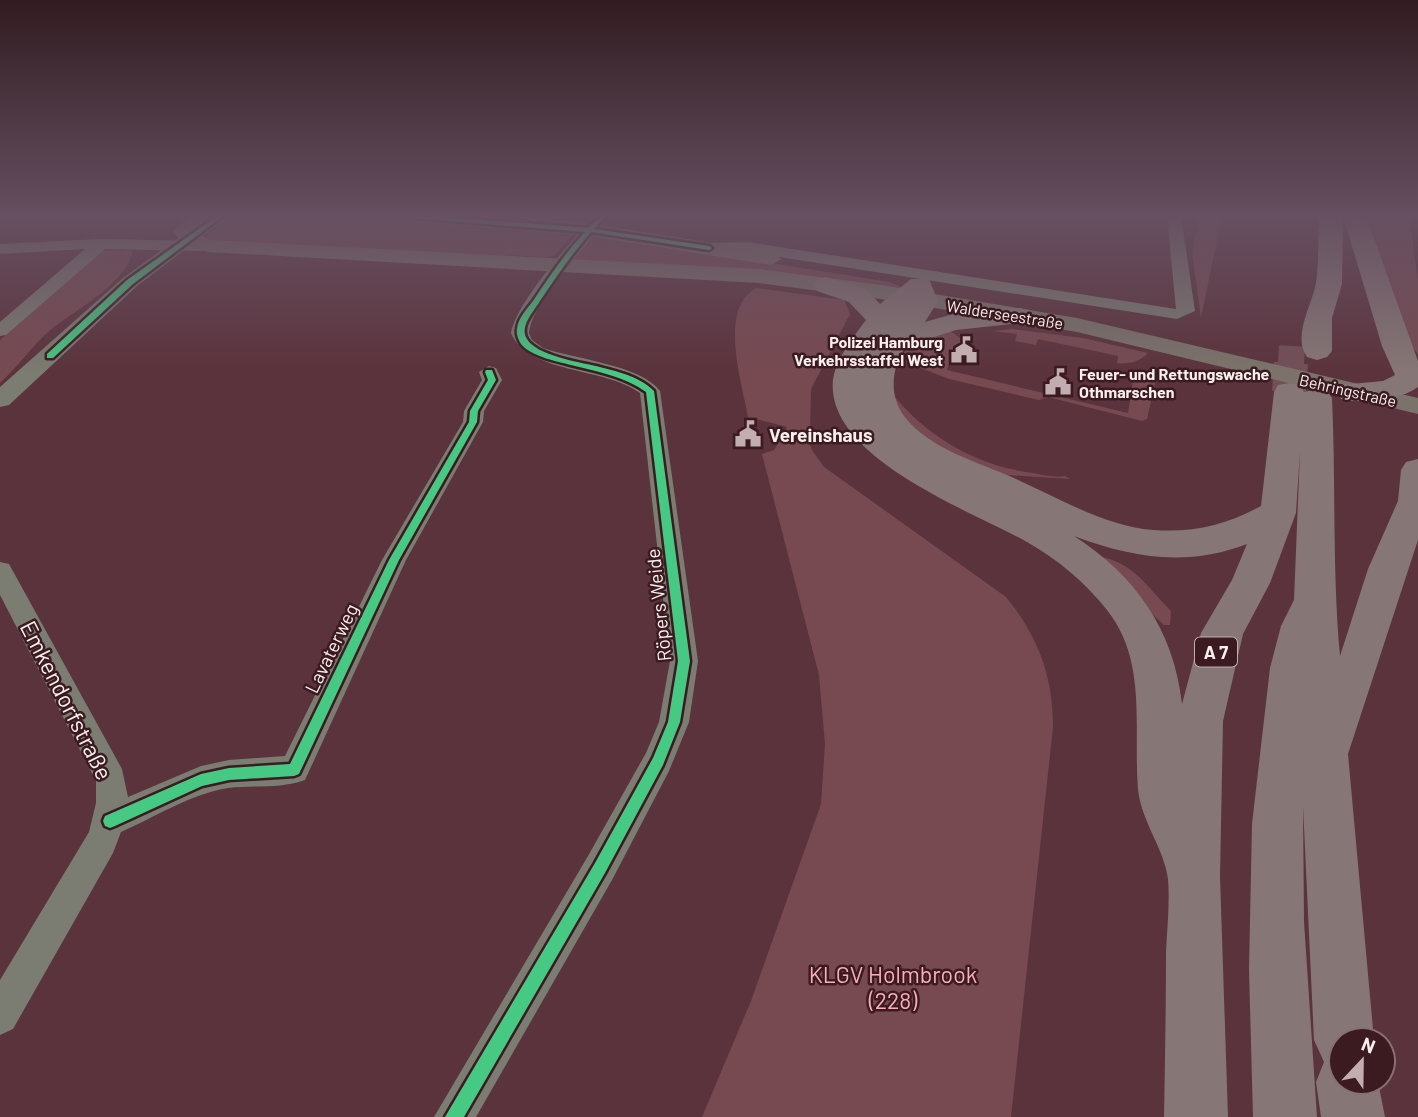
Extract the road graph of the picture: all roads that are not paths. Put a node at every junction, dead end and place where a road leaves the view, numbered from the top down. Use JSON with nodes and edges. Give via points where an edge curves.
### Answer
{"nodes":[{"id":1,"x":73,"y":268,"type":"edge"},
{"id":2,"x":149,"y":268,"type":"edge"},
{"id":3,"x":163,"y":268,"type":"edge"},
{"id":4,"x":559,"y":268,"type":"edge"},
{"id":5,"x":640,"y":268,"type":"edge"},
{"id":6,"x":775,"y":268,"type":"edge"},
{"id":7,"x":887,"y":268,"type":"edge"},
{"id":8,"x":1181,"y":268,"type":"edge"},
{"id":9,"x":1307,"y":268,"type":"edge"},
{"id":10,"x":1329,"y":268,"type":"edge"},
{"id":11,"x":1371,"y":268,"type":"edge"},
{"id":12,"x":827,"y":285,"type":"joint"},
{"id":13,"x":106,"y":304,"type":"junction"},
{"id":14,"x":905,"y":308,"type":"junction"},
{"id":15,"x":1019,"y":316,"type":"junction"},
{"id":16,"x":1293,"y":329,"type":"tunnel mouth"},
{"id":17,"x":0,"y":331,"type":"edge"},
{"id":18,"x":1199,"y":344,"type":"junction"},
{"id":19,"x":1317,"y":351,"type":"tunnel mouth"},
{"id":20,"x":489,"y":372,"type":"dead end"},
{"id":21,"x":1351,"y":381,"type":"joint"},
{"id":22,"x":1415,"y":384,"type":"edge"},
{"id":23,"x":0,"y":400,"type":"edge"},
{"id":24,"x":1417,"y":490,"type":"edge"},
{"id":25,"x":1278,"y":513,"type":"junction"},
{"id":26,"x":0,"y":571,"type":"edge"},
{"id":27,"x":1314,"y":595,"type":"junction"},
{"id":28,"x":1327,"y":754,"type":"junction"},
{"id":29,"x":110,"y":821,"type":"junction"},
{"id":30,"x":1194,"y":877,"type":"junction"},
{"id":31,"x":0,"y":1016,"type":"edge"},
{"id":32,"x":1343,"y":1026,"type":"edge"},
{"id":33,"x":1349,"y":1096,"type":"edge"},
{"id":34,"x":454,"y":1117,"type":"edge"},
{"id":35,"x":1196,"y":1117,"type":"edge"},
{"id":36,"x":1285,"y":1117,"type":"edge"},
{"id":37,"x":1353,"y":1117,"type":"edge"}],
"edges":[{"from":1,"to":17,"type":"street"},
{"from":2,"to":13,"type":"street"},
{"from":3,"to":13,"type":"street","via":[[138,289]]},
{"from":4,"to":34,"type":"street","name":"Röpers Weide","via":[[524,320],[521,340],[533,352],[627,375],[650,391],[684,661],[674,722],[658,761]]},
{"from":5,"to":12,"type":"main road"},
{"from":6,"to":14,"type":"main road","name":"Walderseestraße"},
{"from":7,"to":8,"type":"street","name":"Walderseestraße","via":[[1183,313]]},
{"from":9,"to":16,"type":"highway"},
{"from":10,"to":19,"type":"highway","via":[[1318,318]]},
{"from":11,"to":22,"type":"highway","via":[[1396,346]]},
{"from":12,"to":14,"type":"highway"},
{"from":13,"to":23,"type":"street"},
{"from":14,"to":15,"type":"main road","name":"Walderseestraße"},
{"from":14,"to":15,"type":"highway","via":[[953,322]]},
{"from":14,"to":18,"type":"main road","name":"Walderseestraße"},
{"from":14,"to":25,"type":"highway","via":[[878,378],[880,400],[896,424],[932,454],[1060,516],[1131,541],[1173,545],[1224,540]]},
{"from":14,"to":30,"type":"highway","via":[[852,360],[850,399],[877,441],[911,468],[1012,517],[1075,555],[1108,585],[1136,620],[1155,666],[1163,792]]},
{"from":15,"to":18,"type":"main road","name":"Walderseestraße"},
{"from":18,"to":21,"type":"main road","name":"Behringstraße"},
{"from":20,"to":29,"type":"street","name":"Lavaterweg","via":[[492,380],[474,411],[473,422],[394,560],[294,770],[201,780]]},
{"from":21,"to":22,"type":"highway","via":[[1381,390]]},
{"from":24,"to":28,"type":"highway"},
{"from":25,"to":27,"type":"highway","number":"A 7","via":[[1303,395],[1318,486]]},
{"from":25,"to":30,"type":"highway","number":"A 7","via":[[1251,583],[1222,633],[1208,681],[1200,721]]},
{"from":26,"to":29,"type":"street","name":"Emkendorfstraße","via":[[111,779]]},
{"from":27,"to":28,"type":"highway","number":"A 7"},
{"from":27,"to":36,"type":"highway","number":"A 7","via":[[1294,643],[1277,793],[1277,974]]},
{"from":28,"to":32,"type":"highway","number":"A 7"},
{"from":29,"to":31,"type":"street","name":"Emkendorfstraße","via":[[85,873]]},
{"from":30,"to":35,"type":"highway","number":"A 7"},
{"from":33,"to":37,"type":"highway"}]}
